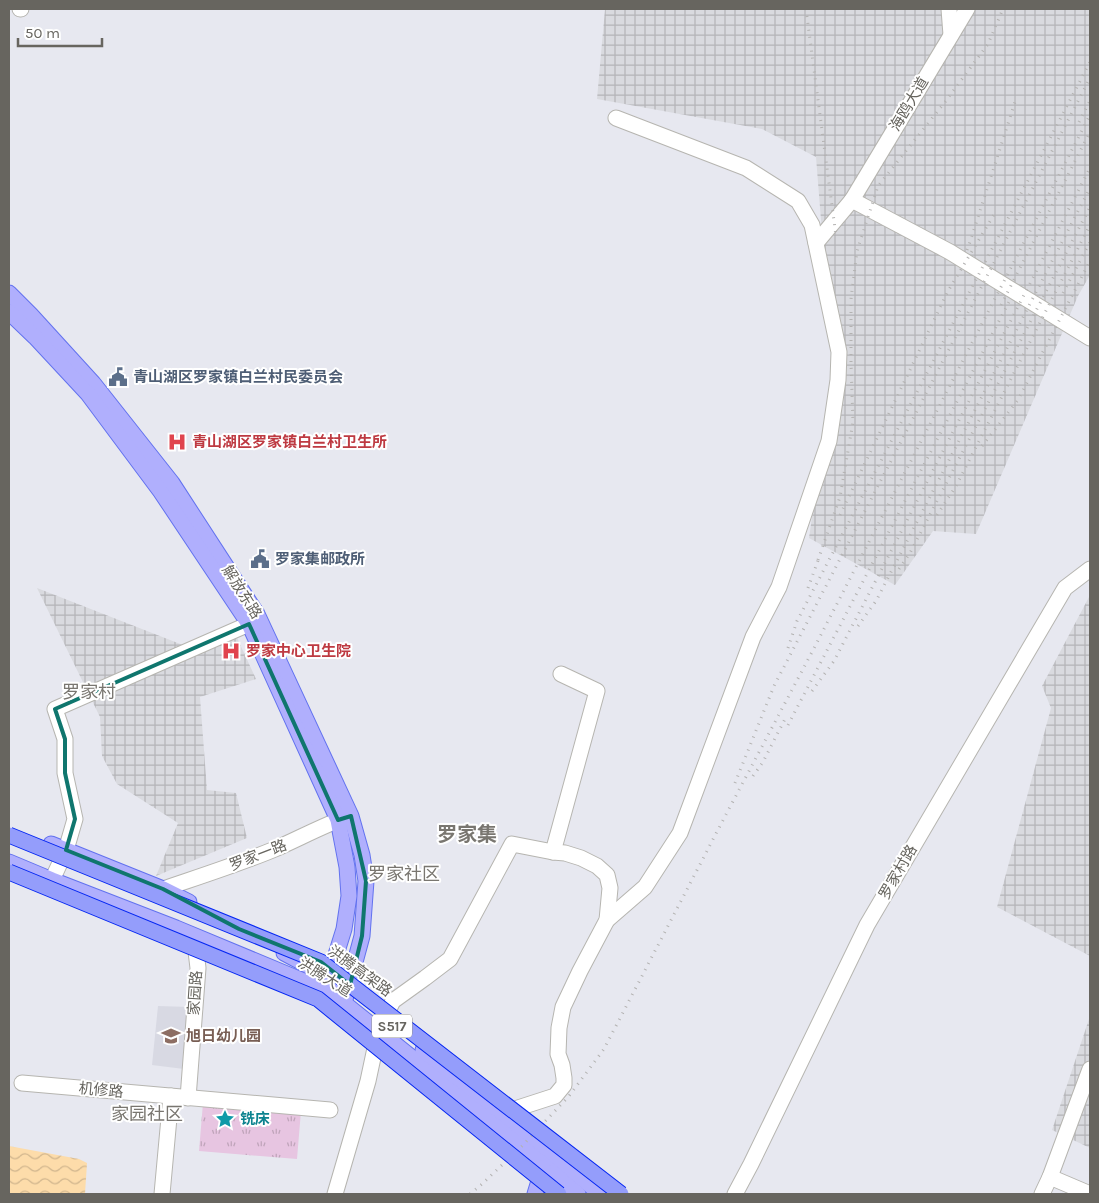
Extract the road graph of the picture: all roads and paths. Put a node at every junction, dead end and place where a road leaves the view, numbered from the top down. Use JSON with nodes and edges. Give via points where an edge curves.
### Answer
{"nodes":[{"id":1,"x":949,"y":9,"type":"edge"},
{"id":2,"x":967,"y":9,"type":"edge"},
{"id":3,"x":951,"y":35,"type":"junction"},
{"id":4,"x":616,"y":118,"type":"dead end"},
{"id":5,"x":852,"y":200,"type":"junction"},
{"id":6,"x":816,"y":243,"type":"junction"},
{"id":7,"x":9,"y":293,"type":"edge"},
{"id":8,"x":9,"y":312,"type":"edge"},
{"id":9,"x":1090,"y":338,"type":"edge"},
{"id":10,"x":1090,"y":569,"type":"edge"},
{"id":11,"x":249,"y":624,"type":"junction"},
{"id":12,"x":561,"y":674,"type":"dead end"},
{"id":13,"x":345,"y":818,"type":"junction"},
{"id":14,"x":9,"y":827,"type":"edge"},
{"id":15,"x":9,"y":835,"type":"edge"},
{"id":16,"x":66,"y":850,"type":"junction"},
{"id":17,"x":553,"y":852,"type":"junction"},
{"id":18,"x":9,"y":862,"type":"edge"},
{"id":19,"x":9,"y":872,"type":"edge"},
{"id":20,"x":52,"y":880,"type":"junction"},
{"id":21,"x":163,"y":889,"type":"junction"},
{"id":22,"x":607,"y":920,"type":"junction"},
{"id":23,"x":176,"y":928,"type":"junction"},
{"id":24,"x":327,"y":983,"type":"junction"},
{"id":25,"x":346,"y":997,"type":"junction"},
{"id":26,"x":381,"y":1025,"type":"junction"},
{"id":27,"x":1090,"y":1069,"type":"edge"},
{"id":28,"x":22,"y":1083,"type":"dead end"},
{"id":29,"x":171,"y":1096,"type":"junction"},
{"id":30,"x":188,"y":1098,"type":"junction"},
{"id":31,"x":518,"y":1108,"type":"dead end"},
{"id":32,"x":330,"y":1110,"type":"dead end"},
{"id":33,"x":546,"y":1156,"type":"junction"},
{"id":34,"x":1050,"y":1177,"type":"junction"},
{"id":35,"x":162,"y":1194,"type":"edge"},
{"id":36,"x":336,"y":1194,"type":"edge"},
{"id":37,"x":535,"y":1194,"type":"edge"},
{"id":38,"x":559,"y":1194,"type":"edge"},
{"id":39,"x":578,"y":1194,"type":"edge"},
{"id":40,"x":600,"y":1194,"type":"edge"},
{"id":41,"x":622,"y":1194,"type":"edge"},
{"id":42,"x":735,"y":1194,"type":"edge"},
{"id":43,"x":1042,"y":1194,"type":"edge"},
{"id":44,"x":1090,"y":1194,"type":"edge"}],
"edges":[{"from":1,"to":3,"type":"street"},
{"from":2,"to":3,"type":"street","name":"海鸥大道"},
{"from":3,"to":5,"type":"street","name":"海鸥大道"},
{"from":4,"to":6,"type":"street","via":[[746,168],[798,201],[812,225]]},
{"from":5,"to":6,"type":"street","name":"海鸥大道"},
{"from":5,"to":9,"type":"street","via":[[950,252]]},
{"from":6,"to":22,"type":"street","via":[[839,352],[829,441],[778,587],[753,637],[680,833],[645,887]]},
{"from":7,"to":13,"type":"main road","name":"解放东路","via":[[93,383],[172,483],[258,614]]},
{"from":8,"to":11,"type":"main road","name":"解放东路","via":[[88,394],[161,492]]},
{"from":10,"to":42,"type":"street","name":"罗家村路","via":[[1065,588],[867,925]]},
{"from":11,"to":13,"type":"main road","name":"解放东路"},
{"from":11,"to":16,"type":"street","via":[[55,708],[65,739],[65,772],[74,819]]},
{"from":12,"to":17,"type":"street","via":[[597,691]]},
{"from":13,"to":21,"type":"street","name":"罗家一路","via":[[275,849]]},
{"from":13,"to":24,"type":"main road","name":"解放东路","via":[[349,896],[344,929]]},
{"from":13,"to":25,"type":"main road","name":"解放东路","via":[[362,855],[366,881],[362,936]]},
{"from":14,"to":16,"type":"main road","name":"洪腾大道"},
{"from":15,"to":41,"type":"highway","name":"洪腾高架路","bridge":true,"via":[[320,962]]},
{"from":16,"to":20,"type":"street"},
{"from":16,"to":21,"type":"main road","name":"洪腾大道"},
{"from":17,"to":22,"type":"street","via":[[581,858],[607,875],[610,888]]},
{"from":17,"to":26,"type":"street","via":[[512,844],[450,959],[393,1001]]},
{"from":18,"to":20,"type":"main road","name":"洪腾大道"},
{"from":19,"to":38,"type":"highway","bridge":true,"via":[[318,999]]},
{"from":20,"to":23,"type":"main road","name":"洪腾大道"},
{"from":21,"to":24,"type":"main road","name":"洪腾大道","number":"S517"},
{"from":22,"to":31,"type":"street","via":[[563,1007],[558,1054],[564,1085],[555,1096]]},
{"from":23,"to":24,"type":"main road","name":"洪腾大道","number":"S517"},
{"from":23,"to":30,"type":"street","name":"家园路","via":[[195,943],[198,968]]},
{"from":24,"to":25,"type":"main road","name":"洪腾大道","number":"S517"},
{"from":25,"to":26,"type":"main road","name":"洪腾大道","number":"S517"},
{"from":26,"to":33,"type":"main road","name":"洪腾大道","number":"S517"},
{"from":26,"to":36,"type":"street"},
{"from":27,"to":34,"type":"street"},
{"from":28,"to":29,"type":"street","name":"机修路"},
{"from":29,"to":30,"type":"street","name":"机修路"},
{"from":29,"to":35,"type":"street"},
{"from":30,"to":32,"type":"street","name":"机修路"},
{"from":33,"to":37,"type":"main road"},
{"from":33,"to":39,"type":"main road","name":"洪腾大道"},
{"from":33,"to":40,"type":"main road","name":"洪腾大道","number":"S517"},
{"from":34,"to":43,"type":"street"},
{"from":34,"to":44,"type":"street"}]}
